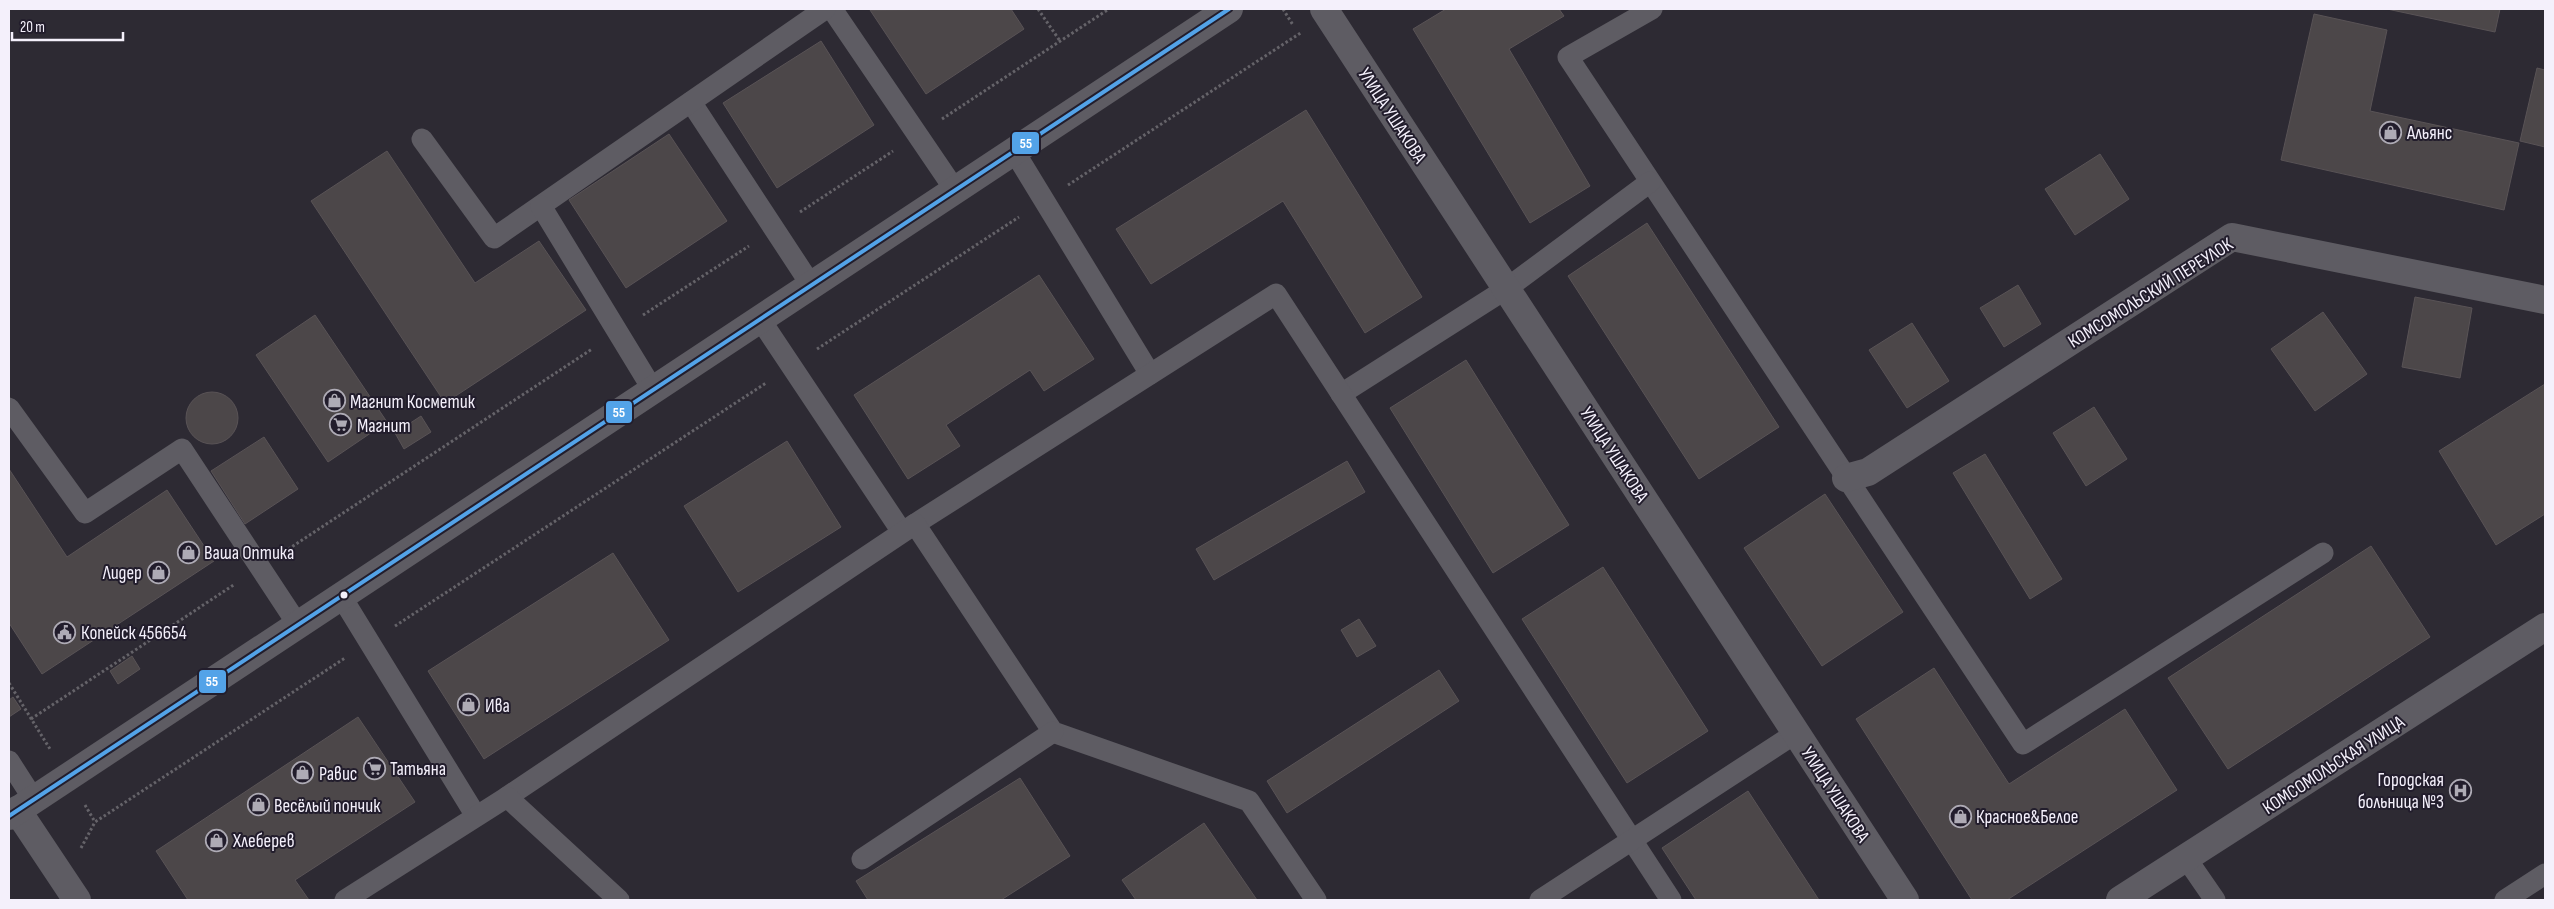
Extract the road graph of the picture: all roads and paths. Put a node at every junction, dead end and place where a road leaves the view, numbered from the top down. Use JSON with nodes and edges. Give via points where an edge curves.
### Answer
{"nodes":[{"id":1,"x":824,"y":9,"type":"edge"},
{"id":2,"x":832,"y":9,"type":"edge"},
{"id":3,"x":1038,"y":9,"type":"edge"},
{"id":4,"x":1109,"y":9,"type":"edge"},
{"id":5,"x":1229,"y":9,"type":"edge"},
{"id":6,"x":1326,"y":12,"type":"edge"},
{"id":7,"x":1638,"y":12,"type":"edge"},
{"id":8,"x":1060,"y":41,"type":"junction"},
{"id":9,"x":690,"y":102,"type":"junction"},
{"id":10,"x":918,"y":135,"type":"junction"},
{"id":11,"x":422,"y":138,"type":"dead end"},
{"id":12,"x":1014,"y":151,"type":"junction"},
{"id":13,"x":1650,"y":182,"type":"junction"},
{"id":14,"x":955,"y":190,"type":"junction"},
{"id":15,"x":1044,"y":201,"type":"junction"},
{"id":16,"x":541,"y":206,"type":"junction"},
{"id":17,"x":774,"y":229,"type":"junction"},
{"id":18,"x":811,"y":285,"type":"junction"},
{"id":19,"x":1506,"y":289,"type":"junction"},
{"id":20,"x":2545,"y":300,"type":"edge"},
{"id":21,"x":760,"y":319,"type":"junction"},
{"id":22,"x":618,"y":332,"type":"junction"},
{"id":23,"x":791,"y":366,"type":"junction"},
{"id":24,"x":1150,"y":374,"type":"junction"},
{"id":25,"x":653,"y":390,"type":"junction"},
{"id":26,"x":1341,"y":394,"type":"junction"},
{"id":27,"x":9,"y":408,"type":"edge"},
{"id":28,"x":1846,"y":478,"type":"junction"},
{"id":29,"x":908,"y":528,"type":"junction"},
{"id":30,"x":2322,"y":553,"type":"dead end"},
{"id":31,"x":260,"y":568,"type":"junction"},
{"id":32,"x":341,"y":596,"type":"junction"},
{"id":33,"x":298,"y":625,"type":"junction"},
{"id":34,"x":2545,"y":627,"type":"edge"},
{"id":35,"x":370,"y":642,"type":"junction"},
{"id":36,"x":31,"y":719,"type":"dead end"},
{"id":37,"x":1053,"y":732,"type":"junction"},
{"id":38,"x":1796,"y":732,"type":"junction"},
{"id":39,"x":9,"y":762,"type":"edge"},
{"id":40,"x":507,"y":796,"type":"junction"},
{"id":41,"x":20,"y":809,"type":"edge"},
{"id":42,"x":476,"y":816,"type":"junction"},
{"id":43,"x":1632,"y":840,"type":"junction"},
{"id":44,"x":2186,"y":858,"type":"junction"},
{"id":45,"x":862,"y":859,"type":"dead end"},
{"id":46,"x":2545,"y":874,"type":"edge"},
{"id":47,"x":71,"y":890,"type":"edge"},
{"id":48,"x":345,"y":900,"type":"edge"},
{"id":49,"x":619,"y":900,"type":"edge"},
{"id":50,"x":1316,"y":900,"type":"edge"},
{"id":51,"x":1540,"y":900,"type":"edge"},
{"id":52,"x":1671,"y":900,"type":"edge"},
{"id":53,"x":1905,"y":900,"type":"edge"},
{"id":54,"x":2120,"y":900,"type":"edge"},
{"id":55,"x":2215,"y":900,"type":"edge"},
{"id":56,"x":2505,"y":900,"type":"edge"}],
"edges":[{"from":1,"to":9,"type":"lane"},
{"from":2,"to":10,"type":"lane"},
{"from":3,"to":8,"type":"path"},
{"from":4,"to":8,"type":"path"},
{"from":5,"to":12,"type":"street"},
{"from":6,"to":15,"type":"path"},
{"from":6,"to":19,"type":"street","name":"УЛИЦА УШАКОВА"},
{"from":7,"to":13,"type":"lane","via":[[1568,58]]},
{"from":8,"to":10,"type":"path"},
{"from":9,"to":16,"type":"lane"},
{"from":9,"to":17,"type":"lane"},
{"from":10,"to":14,"type":"lane"},
{"from":10,"to":17,"type":"path"},
{"from":11,"to":16,"type":"lane","via":[[494,238]]},
{"from":12,"to":14,"type":"street"},
{"from":12,"to":15,"type":"lane"},
{"from":13,"to":19,"type":"lane"},
{"from":13,"to":28,"type":"lane"},
{"from":14,"to":18,"type":"street"},
{"from":15,"to":23,"type":"path"},
{"from":15,"to":24,"type":"lane"},
{"from":16,"to":22,"type":"lane"},
{"from":17,"to":18,"type":"lane"},
{"from":17,"to":22,"type":"path"},
{"from":18,"to":21,"type":"street"},
{"from":19,"to":26,"type":"lane"},
{"from":19,"to":38,"type":"street","name":"УЛИЦА УШАКОВА"},
{"from":20,"to":28,"type":"street","name":"КОМСОМОЛЬСКИЙ ПЕРЕУЛОК","via":[[2232,237],[1868,472]]},
{"from":21,"to":23,"type":"lane"},
{"from":21,"to":25,"type":"street"},
{"from":22,"to":25,"type":"lane"},
{"from":22,"to":31,"type":"path"},
{"from":23,"to":29,"type":"lane"},
{"from":23,"to":35,"type":"path"},
{"from":24,"to":26,"type":"lane","via":[[1276,294]]},
{"from":24,"to":29,"type":"lane"},
{"from":25,"to":32,"type":"street"},
{"from":26,"to":43,"type":"lane"},
{"from":27,"to":31,"type":"lane","via":[[84,513],[182,449]]},
{"from":28,"to":30,"type":"lane","via":[[2023,744]]},
{"from":29,"to":37,"type":"lane"},
{"from":29,"to":40,"type":"lane"},
{"from":31,"to":33,"type":"lane"},
{"from":31,"to":36,"type":"path"},
{"from":32,"to":33,"type":"street"},
{"from":32,"to":35,"type":"lane"},
{"from":33,"to":41,"type":"street"},
{"from":34,"to":44,"type":"street","name":"КОМСОМОЛЬСКАЯ УЛИЦА"},
{"from":35,"to":42,"type":"lane"},
{"from":35,"to":47,"type":"path","via":[[95,822]]},
{"from":37,"to":45,"type":"lane"},
{"from":37,"to":50,"type":"lane","via":[[1249,802]]},
{"from":38,"to":43,"type":"lane"},
{"from":38,"to":53,"type":"street","name":"УЛИЦА УШАКОВА"},
{"from":39,"to":41,"type":"lane"},
{"from":40,"to":42,"type":"lane"},
{"from":40,"to":49,"type":"lane"},
{"from":41,"to":47,"type":"street"},
{"from":42,"to":48,"type":"lane"},
{"from":43,"to":51,"type":"lane"},
{"from":43,"to":52,"type":"lane"},
{"from":44,"to":54,"type":"street","name":"КОМСОМОЛЬСКАЯ УЛИЦА"},
{"from":44,"to":55,"type":"lane"},
{"from":46,"to":56,"type":"lane"}]}
